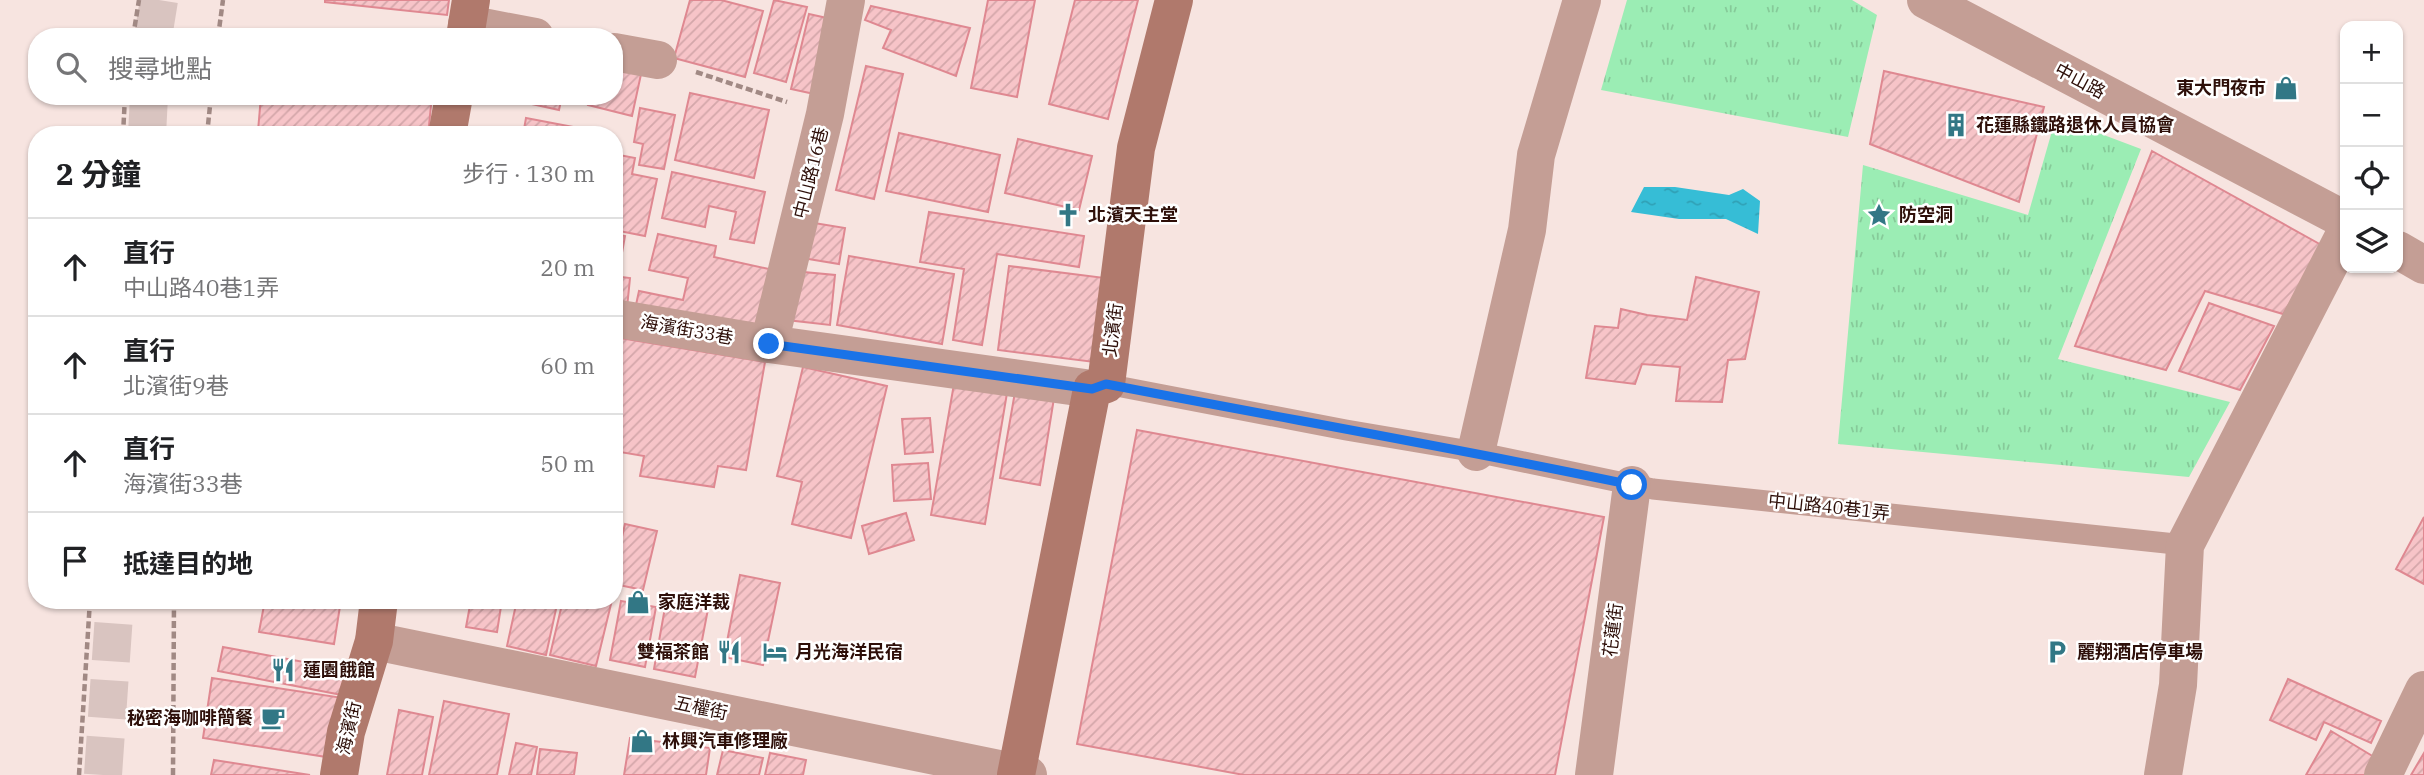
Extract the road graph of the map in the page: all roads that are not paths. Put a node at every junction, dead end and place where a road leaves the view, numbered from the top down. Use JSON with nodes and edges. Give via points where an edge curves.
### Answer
{"nodes":[{"id":1,"x":845,"y":0,"type":"edge"},
{"id":2,"x":1174,"y":0,"type":"edge"},
{"id":3,"x":1582,"y":0,"type":"edge"},
{"id":4,"x":1926,"y":0,"type":"edge"},
{"id":5,"x":467,"y":20,"type":"edge"},
{"id":6,"x":499,"y":28,"type":"edge"},
{"id":7,"x":623,"y":54,"type":"edge"},
{"id":8,"x":658,"y":60,"type":"road end"},
{"id":9,"x":452,"y":105,"type":"edge"},
{"id":10,"x":449,"y":126,"type":"edge"},
{"id":11,"x":2340,"y":217,"type":"edge"},
{"id":12,"x":2340,"y":244,"type":"edge"},
{"id":13,"x":2403,"y":253,"type":"edge"},
{"id":14,"x":2424,"y":265,"type":"edge"},
{"id":15,"x":623,"y":320,"type":"edge"},
{"id":16,"x":769,"y":344,"type":"junction"},
{"id":17,"x":1099,"y":386,"type":"junction"},
{"id":18,"x":1476,"y":452,"type":"junction"},
{"id":19,"x":1632,"y":485,"type":"junction"},
{"id":20,"x":2185,"y":545,"type":"junction"},
{"id":21,"x":378,"y":609,"type":"edge"},
{"id":22,"x":374,"y":641,"type":"junction"},
{"id":23,"x":2424,"y":690,"type":"edge"},
{"id":24,"x":1020,"y":774,"type":"edge"},
{"id":25,"x":339,"y":775,"type":"edge"},
{"id":26,"x":1594,"y":775,"type":"edge"},
{"id":27,"x":2163,"y":775,"type":"edge"},
{"id":28,"x":2383,"y":775,"type":"edge"}],
"edges":[{"from":1,"to":16,"type":"street","name":"中山路16巷","via":[[825,114]]},
{"from":2,"to":17,"type":"main road","name":"北濱街","via":[[1136,148]]},
{"from":3,"to":18,"type":"street","via":[[1536,155],[1527,230]]},
{"from":4,"to":11,"type":"street","name":"中山路"},
{"from":5,"to":6,"type":"street"},
{"from":7,"to":8,"type":"street"},
{"from":9,"to":10,"type":"main road"},
{"from":12,"to":20,"type":"street"},
{"from":13,"to":14,"type":"street"},
{"from":15,"to":16,"type":"street","name":"海濱街33巷"},
{"from":16,"to":17,"type":"street","name":"海濱街33巷"},
{"from":17,"to":18,"type":"lane","name":"中山路40巷1弄"},
{"from":17,"to":24,"type":"main road","name":"北濱街"},
{"from":18,"to":19,"type":"lane","name":"中山路40巷1弄"},
{"from":19,"to":20,"type":"lane","name":"中山路40巷1弄"},
{"from":19,"to":26,"type":"street","name":"花蓮街"},
{"from":20,"to":27,"type":"street","via":[[2178,685]]},
{"from":21,"to":22,"type":"main road","name":"海濱街"},
{"from":22,"to":24,"type":"street","name":"五權街"},
{"from":22,"to":25,"type":"main road","name":"海濱街","via":[[346,732]]},
{"from":23,"to":28,"type":"street"}]}
